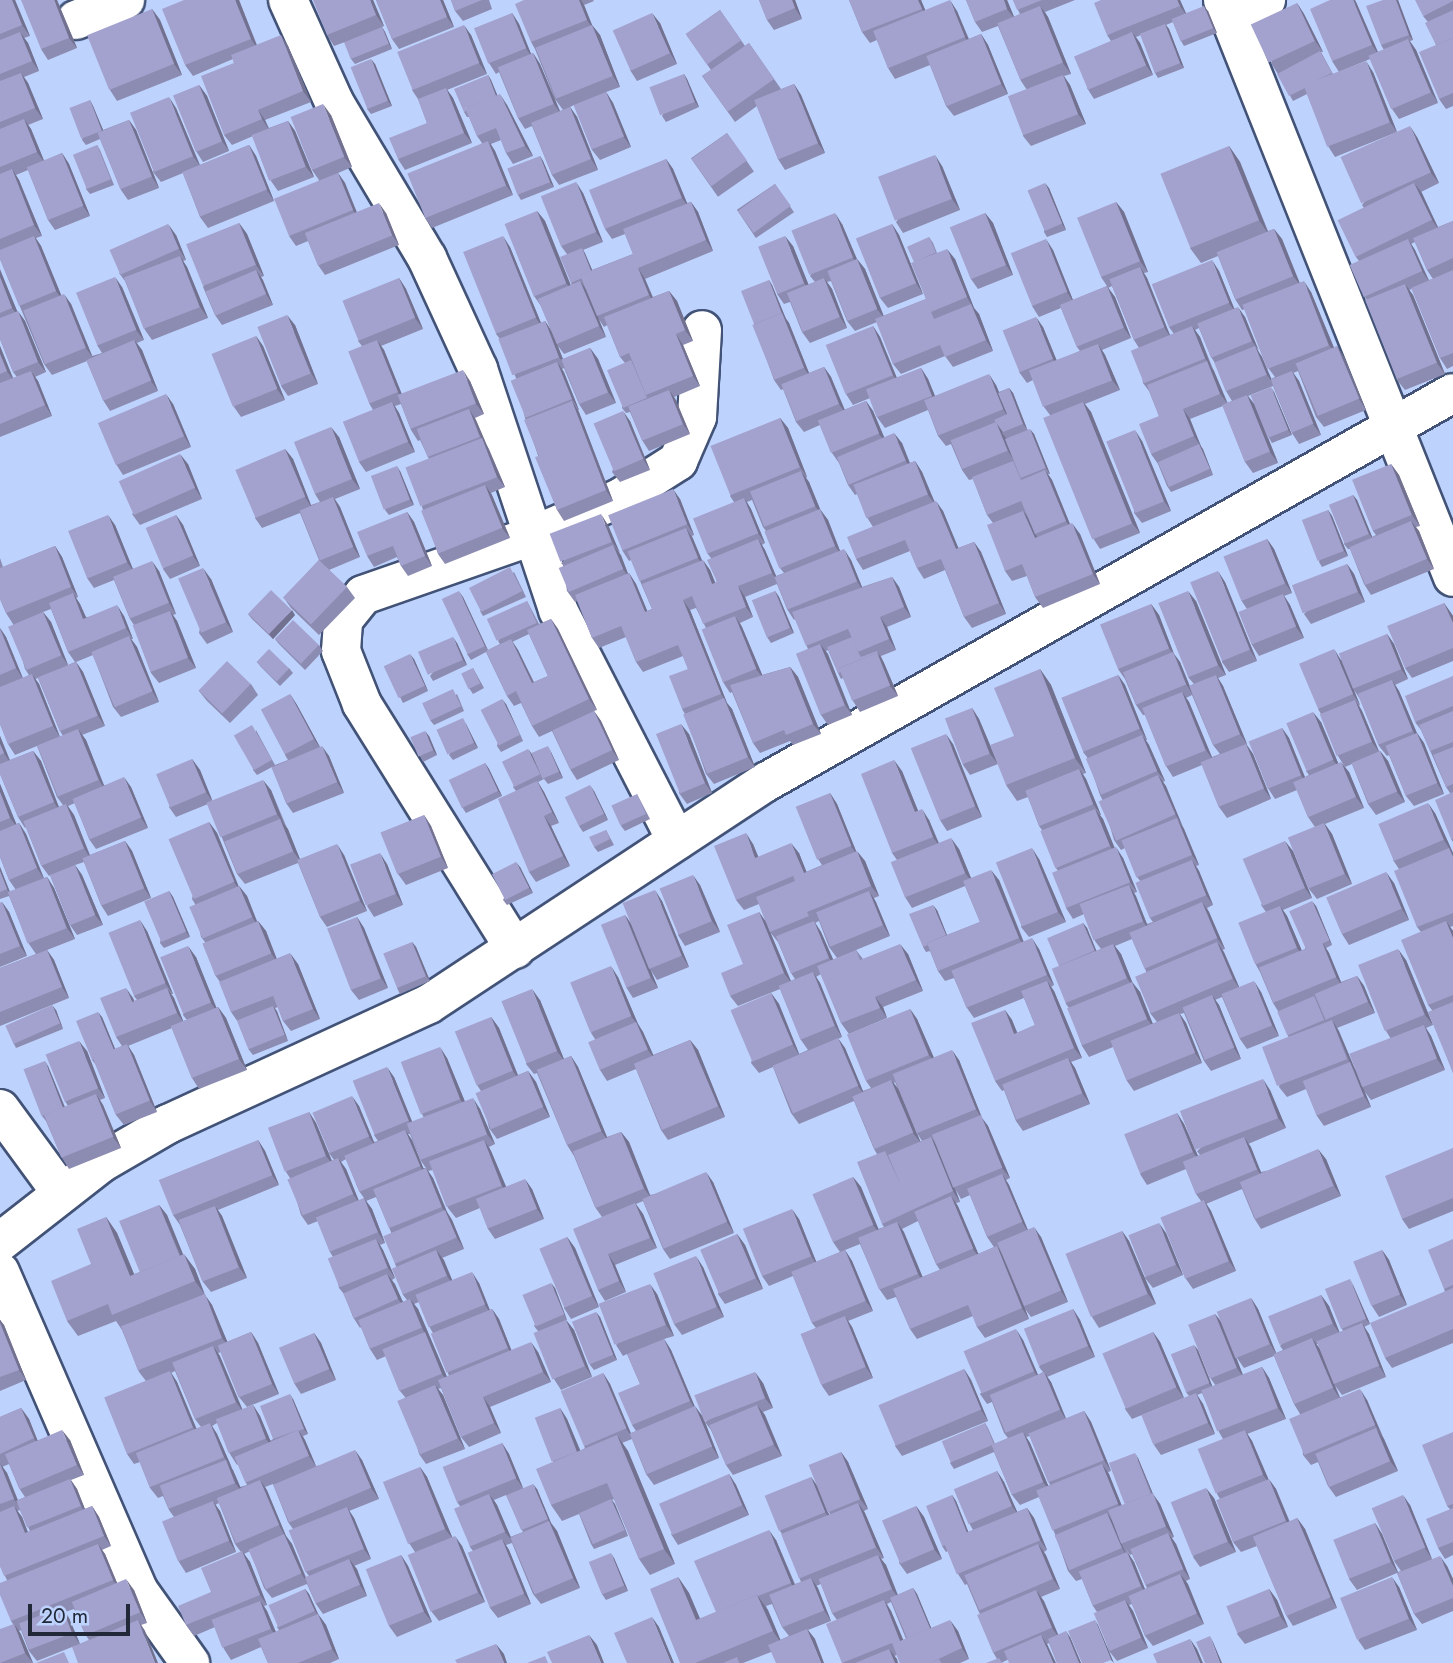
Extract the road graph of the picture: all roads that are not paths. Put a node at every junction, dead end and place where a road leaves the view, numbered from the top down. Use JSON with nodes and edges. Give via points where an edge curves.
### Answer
{"nodes":[{"id":1,"x":125,"y":0,"type":"edge"},
{"id":2,"x":288,"y":0,"type":"edge"},
{"id":3,"x":1266,"y":0,"type":"edge"},
{"id":4,"x":76,"y":20,"type":"dead end"},
{"id":5,"x":1234,"y":27,"type":"edge"},
{"id":6,"x":702,"y":330,"type":"dead end"},
{"id":7,"x":1453,"y":393,"type":"edge"},
{"id":8,"x":1394,"y":425,"type":"junction"},
{"id":9,"x":532,"y":536,"type":"junction"},
{"id":10,"x":1453,"y":577,"type":"edge"},
{"id":11,"x":677,"y":840,"type":"junction"},
{"id":12,"x":515,"y":949,"type":"junction"},
{"id":13,"x":0,"y":1109,"type":"edge"},
{"id":14,"x":52,"y":1183,"type":"junction"},
{"id":15,"x":0,"y":1242,"type":"edge"},
{"id":16,"x":0,"y":1272,"type":"edge"},
{"id":17,"x":190,"y":1663,"type":"edge"}],
"edges":[{"from":1,"to":4,"type":"street"},
{"from":2,"to":9,"type":"street","via":[[334,102],[427,258],[478,369]]},
{"from":3,"to":5,"type":"street"},
{"from":5,"to":8,"type":"street"},
{"from":6,"to":9,"type":"street","via":[[697,417],[678,461],[620,498]]},
{"from":7,"to":8,"type":"street"},
{"from":8,"to":10,"type":"street"},
{"from":8,"to":11,"type":"street","via":[[766,782]]},
{"from":9,"to":11,"type":"street","via":[[558,610]]},
{"from":9,"to":12,"type":"street","via":[[363,595],[343,620],[341,651],[362,704]]},
{"from":11,"to":12,"type":"street"},
{"from":12,"to":14,"type":"street","via":[[429,1004],[168,1124]]},
{"from":13,"to":14,"type":"street"},
{"from":14,"to":15,"type":"street"},
{"from":16,"to":17,"type":"street","via":[[138,1590]]}]}
